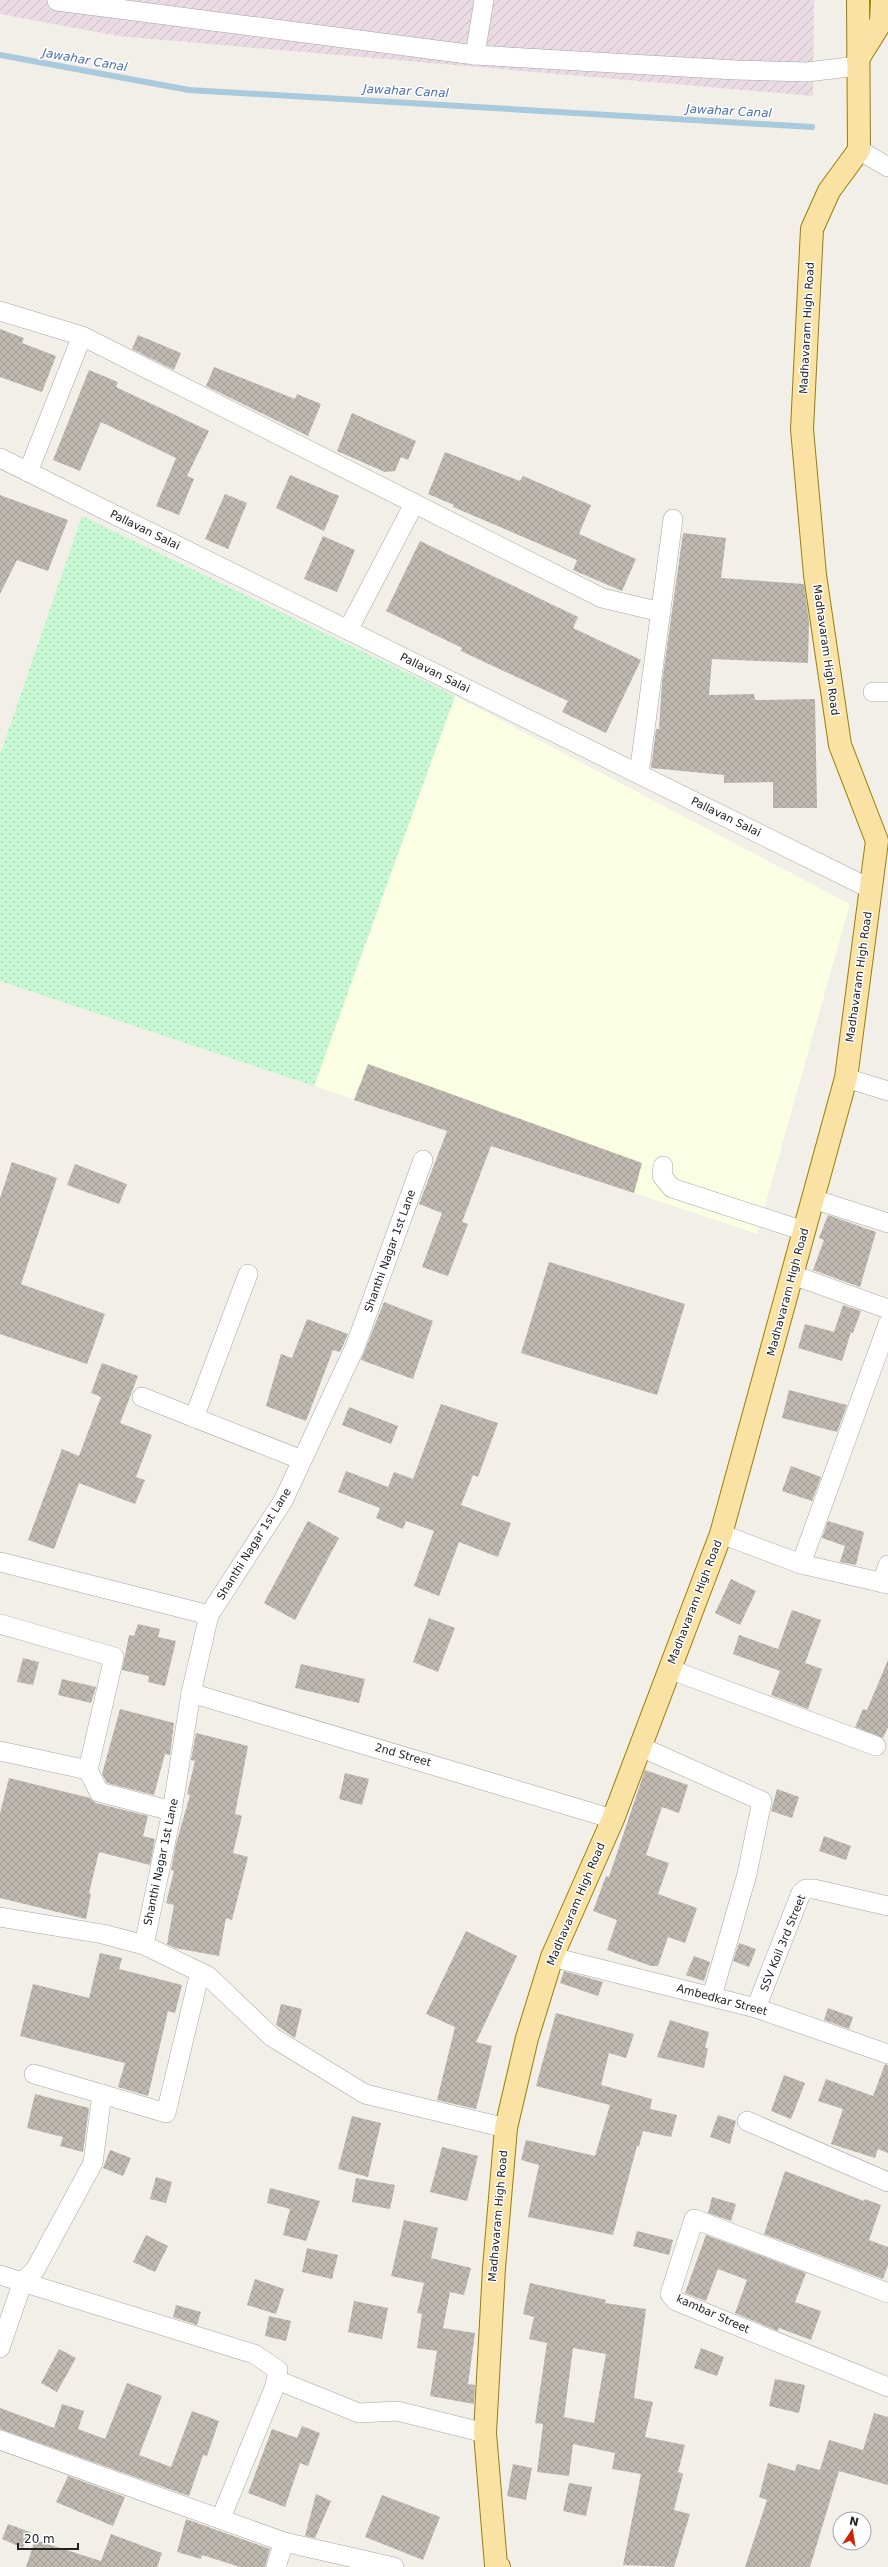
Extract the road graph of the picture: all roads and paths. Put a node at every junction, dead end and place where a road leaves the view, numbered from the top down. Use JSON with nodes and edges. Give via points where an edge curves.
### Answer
{"nodes":[{"id":1,"x":484,"y":0,"type":"edge"},
{"id":2,"x":882,"y":0,"type":"edge"},
{"id":3,"x":57,"y":1,"type":"dead end"},
{"id":4,"x":858,"y":9,"type":"edge"},
{"id":5,"x":884,"y":23,"type":"edge"},
{"id":6,"x":475,"y":54,"type":"junction"},
{"id":7,"x":858,"y":63,"type":"junction"},
{"id":8,"x":859,"y":150,"type":"junction"},
{"id":9,"x":888,"y":167,"type":"edge"},
{"id":10,"x":0,"y":311,"type":"edge"},
{"id":11,"x":82,"y":336,"type":"junction"},
{"id":12,"x":0,"y":458,"type":"edge"},
{"id":13,"x":28,"y":472,"type":"junction"},
{"id":14,"x":414,"y":504,"type":"junction"},
{"id":15,"x":673,"y":520,"type":"dead end"},
{"id":16,"x":661,"y":612,"type":"junction"},
{"id":17,"x":348,"y":630,"type":"junction"},
{"id":18,"x":639,"y":774,"type":"junction"},
{"id":19,"x":871,"y":889,"type":"junction"},
{"id":20,"x":846,"y":1078,"type":"junction"},
{"id":21,"x":888,"y":1091,"type":"edge"},
{"id":22,"x":424,"y":1160,"type":"dead end"},
{"id":23,"x":663,"y":1166,"type":"dead end"},
{"id":24,"x":813,"y":1199,"type":"junction"},
{"id":25,"x":888,"y":1223,"type":"edge"},
{"id":26,"x":804,"y":1232,"type":"junction"},
{"id":27,"x":248,"y":1274,"type":"dead end"},
{"id":28,"x":793,"y":1275,"type":"junction"},
{"id":29,"x":888,"y":1309,"type":"edge"},
{"id":30,"x":888,"y":1324,"type":"edge"},
{"id":31,"x":142,"y":1397,"type":"dead end"},
{"id":32,"x":194,"y":1418,"type":"junction"},
{"id":33,"x":302,"y":1460,"type":"junction"},
{"id":34,"x":721,"y":1534,"type":"junction"},
{"id":35,"x":0,"y":1562,"type":"edge"},
{"id":36,"x":801,"y":1564,"type":"junction"},
{"id":37,"x":888,"y":1565,"type":"edge"},
{"id":38,"x":885,"y":1583,"type":"edge"},
{"id":39,"x":209,"y":1615,"type":"junction"},
{"id":40,"x":0,"y":1624,"type":"edge"},
{"id":41,"x":669,"y":1669,"type":"junction"},
{"id":42,"x":191,"y":1693,"type":"junction"},
{"id":43,"x":876,"y":1746,"type":"dead end"},
{"id":44,"x":641,"y":1747,"type":"junction"},
{"id":45,"x":0,"y":1751,"type":"edge"},
{"id":46,"x":88,"y":1770,"type":"junction"},
{"id":47,"x":172,"y":1811,"type":"junction"},
{"id":48,"x":614,"y":1819,"type":"junction"},
{"id":49,"x":888,"y":1906,"type":"edge"},
{"id":50,"x":0,"y":1917,"type":"edge"},
{"id":51,"x":144,"y":1945,"type":"junction"},
{"id":52,"x":552,"y":1957,"type":"junction"},
{"id":53,"x":200,"y":1972,"type":"junction"},
{"id":54,"x":712,"y":1996,"type":"junction"},
{"id":55,"x":756,"y":2008,"type":"junction"},
{"id":56,"x":888,"y":2054,"type":"edge"},
{"id":57,"x":34,"y":2074,"type":"dead end"},
{"id":58,"x":102,"y":2094,"type":"junction"},
{"id":59,"x":747,"y":2121,"type":"dead end"},
{"id":60,"x":506,"y":2128,"type":"junction"},
{"id":61,"x":888,"y":2182,"type":"edge"},
{"id":62,"x":0,"y":2275,"type":"edge"},
{"id":63,"x":23,"y":2282,"type":"junction"},
{"id":64,"x":888,"y":2293,"type":"edge"},
{"id":65,"x":0,"y":2348,"type":"edge"},
{"id":66,"x":277,"y":2380,"type":"junction"},
{"id":67,"x":888,"y":2386,"type":"edge"},
{"id":68,"x":485,"y":2433,"type":"junction"},
{"id":69,"x":0,"y":2440,"type":"edge"},
{"id":70,"x":221,"y":2518,"type":"junction"},
{"id":71,"x":284,"y":2542,"type":"junction"},
{"id":72,"x":495,"y":2566,"type":"edge"},
{"id":73,"x":276,"y":2567,"type":"edge"},
{"id":74,"x":394,"y":2567,"type":"edge"}],
"edges":[{"from":1,"to":6,"type":"street"},
{"from":2,"to":5,"type":"main road"},
{"from":3,"to":6,"type":"street"},
{"from":4,"to":5,"type":"street"},
{"from":4,"to":7,"type":"main road"},
{"from":5,"to":7,"type":"main road"},
{"from":6,"to":7,"type":"street","via":[[807,72]]},
{"from":7,"to":8,"type":"main road"},
{"from":8,"to":9,"type":"street"},
{"from":8,"to":19,"type":"main road","name":"Madhavaram High Road","via":[[829,191],[812,229],[802,429],[815,575],[840,745],[877,841]]},
{"from":10,"to":11,"type":"street"},
{"from":11,"to":13,"type":"street"},
{"from":11,"to":14,"type":"street"},
{"from":12,"to":13,"type":"street","name":"Pallavan Salai"},
{"from":13,"to":17,"type":"street","name":"Pallavan Salai"},
{"from":14,"to":16,"type":"street","via":[[602,598]]},
{"from":14,"to":17,"type":"street"},
{"from":15,"to":16,"type":"street"},
{"from":16,"to":18,"type":"street"},
{"from":17,"to":18,"type":"street","name":"Pallavan Salai"},
{"from":18,"to":19,"type":"street","name":"Pallavan Salai"},
{"from":19,"to":20,"type":"main road","name":"Madhavaram High Road"},
{"from":20,"to":21,"type":"street"},
{"from":20,"to":24,"type":"main road","name":"Madhavaram High Road"},
{"from":22,"to":33,"type":"street","name":"Shanthi Nagar 1st Lane","via":[[355,1348]]},
{"from":23,"to":26,"type":"street","via":[[662,1176],[672,1188]]},
{"from":24,"to":25,"type":"street"},
{"from":24,"to":26,"type":"main road","name":"Madhavaram High Road"},
{"from":26,"to":28,"type":"main road","name":"Madhavaram High Road"},
{"from":27,"to":32,"type":"street"},
{"from":28,"to":29,"type":"street"},
{"from":28,"to":34,"type":"main road","name":"Madhavaram High Road"},
{"from":30,"to":36,"type":"street"},
{"from":31,"to":32,"type":"street"},
{"from":32,"to":33,"type":"street"},
{"from":33,"to":39,"type":"street","name":"Shanthi Nagar 1st Lane","via":[[283,1501]]},
{"from":34,"to":36,"type":"street"},
{"from":34,"to":41,"type":"main road","name":"Madhavaram High Road"},
{"from":35,"to":39,"type":"street"},
{"from":36,"to":38,"type":"street"},
{"from":37,"to":38,"type":"street"},
{"from":39,"to":42,"type":"street","name":"Shanthi Nagar 1st Lane"},
{"from":40,"to":46,"type":"street","via":[[114,1657]]},
{"from":41,"to":43,"type":"street"},
{"from":41,"to":44,"type":"main road","name":"Madhavaram High Road"},
{"from":42,"to":47,"type":"street","name":"Shanthi Nagar 1st Lane"},
{"from":42,"to":48,"type":"street","name":"2nd Street"},
{"from":44,"to":48,"type":"main road","name":"Madhavaram High Road"},
{"from":44,"to":54,"type":"street","via":[[762,1801],[747,1874]]},
{"from":45,"to":46,"type":"street"},
{"from":46,"to":47,"type":"street","via":[[99,1792]]},
{"from":47,"to":51,"type":"street","name":"Shanthi Nagar 1st Lane"},
{"from":48,"to":52,"type":"main road","name":"Madhavaram High Road"},
{"from":49,"to":55,"type":"street","name":"SSV Koil 3rd Street","via":[[806,1889],[801,1893]]},
{"from":50,"to":51,"type":"street","via":[[102,1934]]},
{"from":51,"to":53,"type":"street"},
{"from":52,"to":54,"type":"street","name":"Ambedkar Street"},
{"from":52,"to":60,"type":"main road","name":"Madhavaram High Road","via":[[527,2038]]},
{"from":53,"to":58,"type":"street","via":[[166,2113]]},
{"from":53,"to":60,"type":"street","via":[[208,1976],[272,2037],[365,2094]]},
{"from":54,"to":55,"type":"street","name":"Ambedkar Street"},
{"from":55,"to":56,"type":"street","name":"Ambedkar Street"},
{"from":57,"to":58,"type":"street"},
{"from":58,"to":63,"type":"street","via":[[93,2163],[35,2270]]},
{"from":59,"to":61,"type":"street"},
{"from":60,"to":68,"type":"main road","name":"Madhavaram High Road","via":[[494,2268]]},
{"from":62,"to":63,"type":"street"},
{"from":63,"to":65,"type":"street"},
{"from":63,"to":66,"type":"street","via":[[254,2354],[278,2370]]},
{"from":64,"to":67,"type":"street","name":"kambar Street","via":[[694,2219],[670,2294],[676,2300]]},
{"from":66,"to":68,"type":"street","via":[[359,2413],[397,2411]]},
{"from":66,"to":70,"type":"street"},
{"from":68,"to":72,"type":"main road","name":"Madhavaram High Road"},
{"from":69,"to":70,"type":"street"},
{"from":70,"to":71,"type":"street"},
{"from":71,"to":73,"type":"street"},
{"from":71,"to":74,"type":"street"}]}
